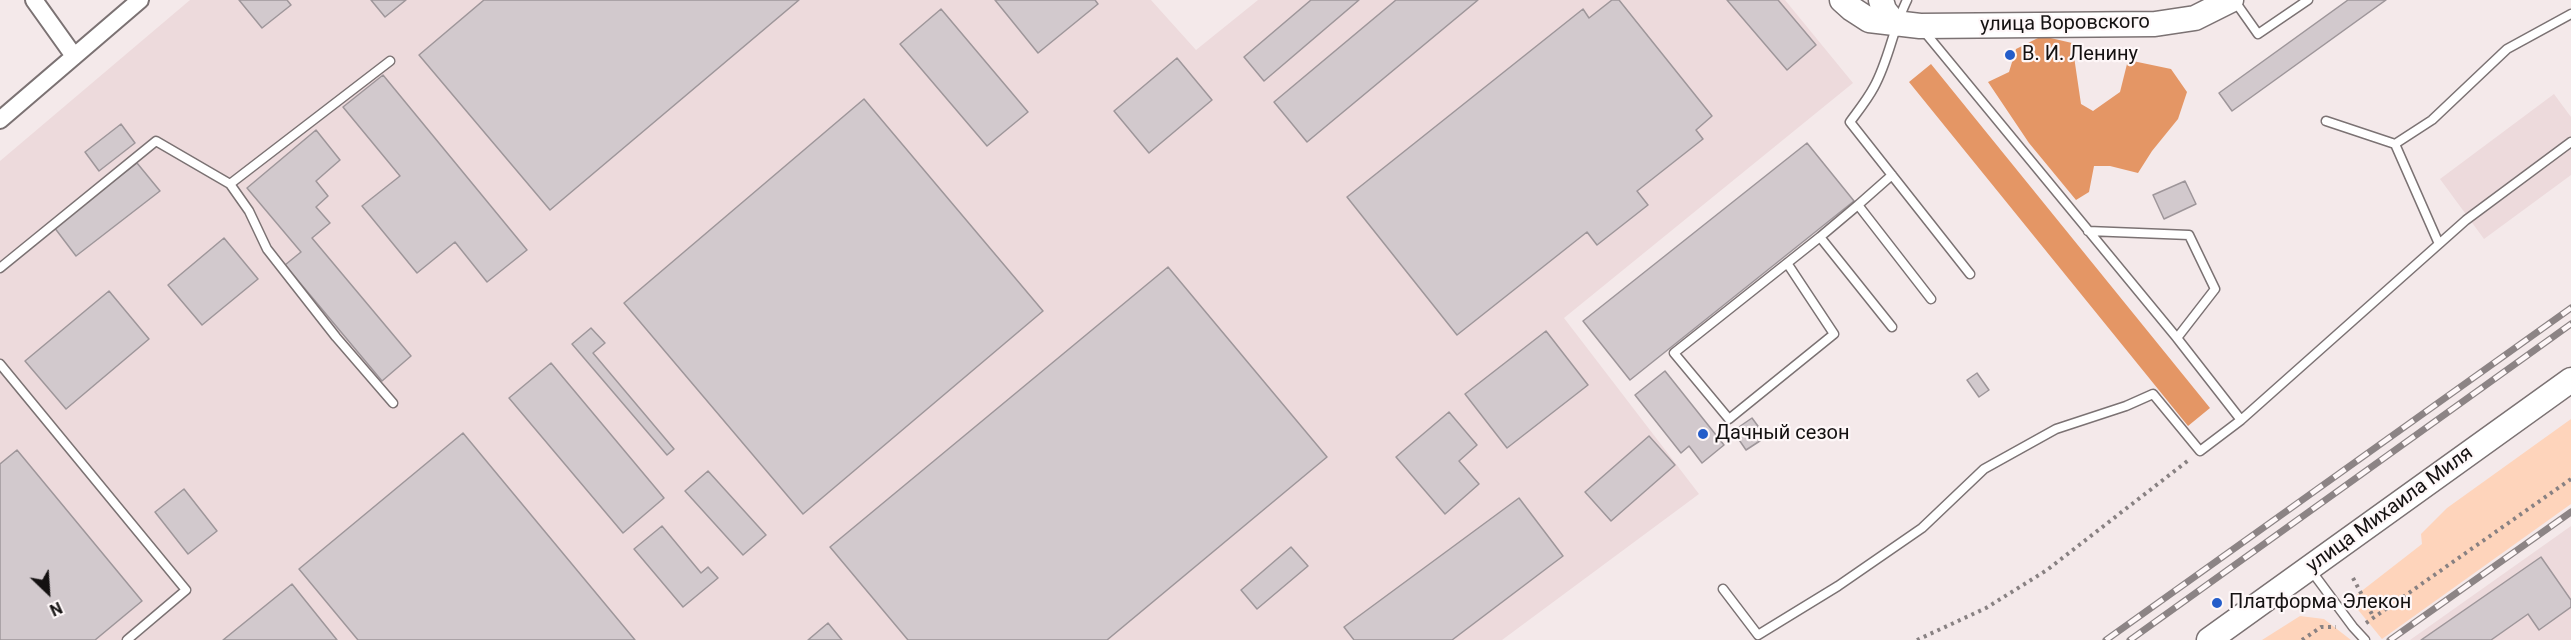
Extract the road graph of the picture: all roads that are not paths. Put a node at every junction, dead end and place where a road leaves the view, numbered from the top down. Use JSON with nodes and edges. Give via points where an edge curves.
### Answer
{"nodes":[{"id":1,"x":34,"y":0,"type":"edge"},
{"id":2,"x":140,"y":0,"type":"edge"},
{"id":3,"x":1842,"y":0,"type":"edge"},
{"id":4,"x":1881,"y":0,"type":"edge"},
{"id":5,"x":1907,"y":0,"type":"edge"},
{"id":6,"x":2232,"y":0,"type":"edge"},
{"id":7,"x":2308,"y":0,"type":"edge"},
{"id":8,"x":2571,"y":14,"type":"edge"},
{"id":9,"x":1895,"y":24,"type":"junction"},
{"id":10,"x":1920,"y":26,"type":"junction"},
{"id":11,"x":74,"y":56,"type":"junction"},
{"id":12,"x":390,"y":61,"type":"dead end"},
{"id":13,"x":0,"y":120,"type":"edge"},
{"id":14,"x":2326,"y":122,"type":"dead end"},
{"id":15,"x":2571,"y":142,"type":"edge"},
{"id":16,"x":2395,"y":144,"type":"junction"},
{"id":17,"x":1892,"y":175,"type":"junction"},
{"id":18,"x":230,"y":184,"type":"junction"},
{"id":19,"x":1858,"y":205,"type":"junction"},
{"id":20,"x":2088,"y":231,"type":"junction"},
{"id":21,"x":1820,"y":237,"type":"junction"},
{"id":22,"x":2439,"y":244,"type":"junction"},
{"id":23,"x":1787,"y":263,"type":"junction"},
{"id":24,"x":0,"y":268,"type":"edge"},
{"id":25,"x":1970,"y":273,"type":"dead end"},
{"id":26,"x":1931,"y":299,"type":"dead end"},
{"id":27,"x":1892,"y":327,"type":"dead end"},
{"id":28,"x":2178,"y":338,"type":"junction"},
{"id":29,"x":0,"y":364,"type":"edge"},
{"id":30,"x":2571,"y":380,"type":"edge"},
{"id":31,"x":393,"y":403,"type":"dead end"},
{"id":32,"x":2241,"y":420,"type":"junction"},
{"id":33,"x":2309,"y":568,"type":"junction"},
{"id":34,"x":1723,"y":589,"type":"dead end"},
{"id":35,"x":127,"y":640,"type":"edge"},
{"id":36,"x":2209,"y":640,"type":"edge"},
{"id":37,"x":2366,"y":640,"type":"edge"}],
"edges":[{"from":1,"to":11,"type":"street"},
{"from":2,"to":11,"type":"street"},
{"from":3,"to":9,"type":"main road","name":"улица Воровского","via":[[1869,20]]},
{"from":4,"to":9,"type":"main road"},
{"from":5,"to":9,"type":"lane"},
{"from":6,"to":7,"type":"lane","via":[[2258,34]]},
{"from":6,"to":10,"type":"main road","name":"улица Воровского","via":[[2195,18],[2155,24]]},
{"from":8,"to":16,"type":"lane","via":[[2507,49],[2432,120]]},
{"from":9,"to":10,"type":"main road","name":"улица Воровского"},
{"from":9,"to":17,"type":"lane","via":[[1888,55],[1874,87],[1850,122]]},
{"from":10,"to":20,"type":"lane"},
{"from":11,"to":13,"type":"street"},
{"from":12,"to":18,"type":"lane"},
{"from":14,"to":16,"type":"lane"},
{"from":15,"to":22,"type":"lane"},
{"from":16,"to":22,"type":"lane"},
{"from":17,"to":19,"type":"lane"},
{"from":17,"to":25,"type":"lane"},
{"from":18,"to":24,"type":"lane","via":[[156,141]]},
{"from":18,"to":31,"type":"lane","via":[[249,211],[267,249]]},
{"from":19,"to":21,"type":"lane"},
{"from":19,"to":26,"type":"lane"},
{"from":20,"to":28,"type":"lane"},
{"from":20,"to":28,"type":"lane","via":[[2189,235],[2215,289]]},
{"from":21,"to":23,"type":"lane"},
{"from":21,"to":27,"type":"lane"},
{"from":22,"to":32,"type":"lane"},
{"from":23,"to":23,"type":"lane","via":[[1674,353],[1730,419],[1834,334]]},
{"from":28,"to":32,"type":"lane"},
{"from":29,"to":35,"type":"lane","via":[[186,590]]},
{"from":30,"to":33,"type":"main road","name":"улица Михаила Миля"},
{"from":32,"to":34,"type":"lane","via":[[2200,451],[2153,394],[2056,429],[1984,469],[1922,528],[1758,635]]},
{"from":33,"to":36,"type":"main road","name":"улица Михаила Миля"},
{"from":33,"to":37,"type":"lane"}]}
